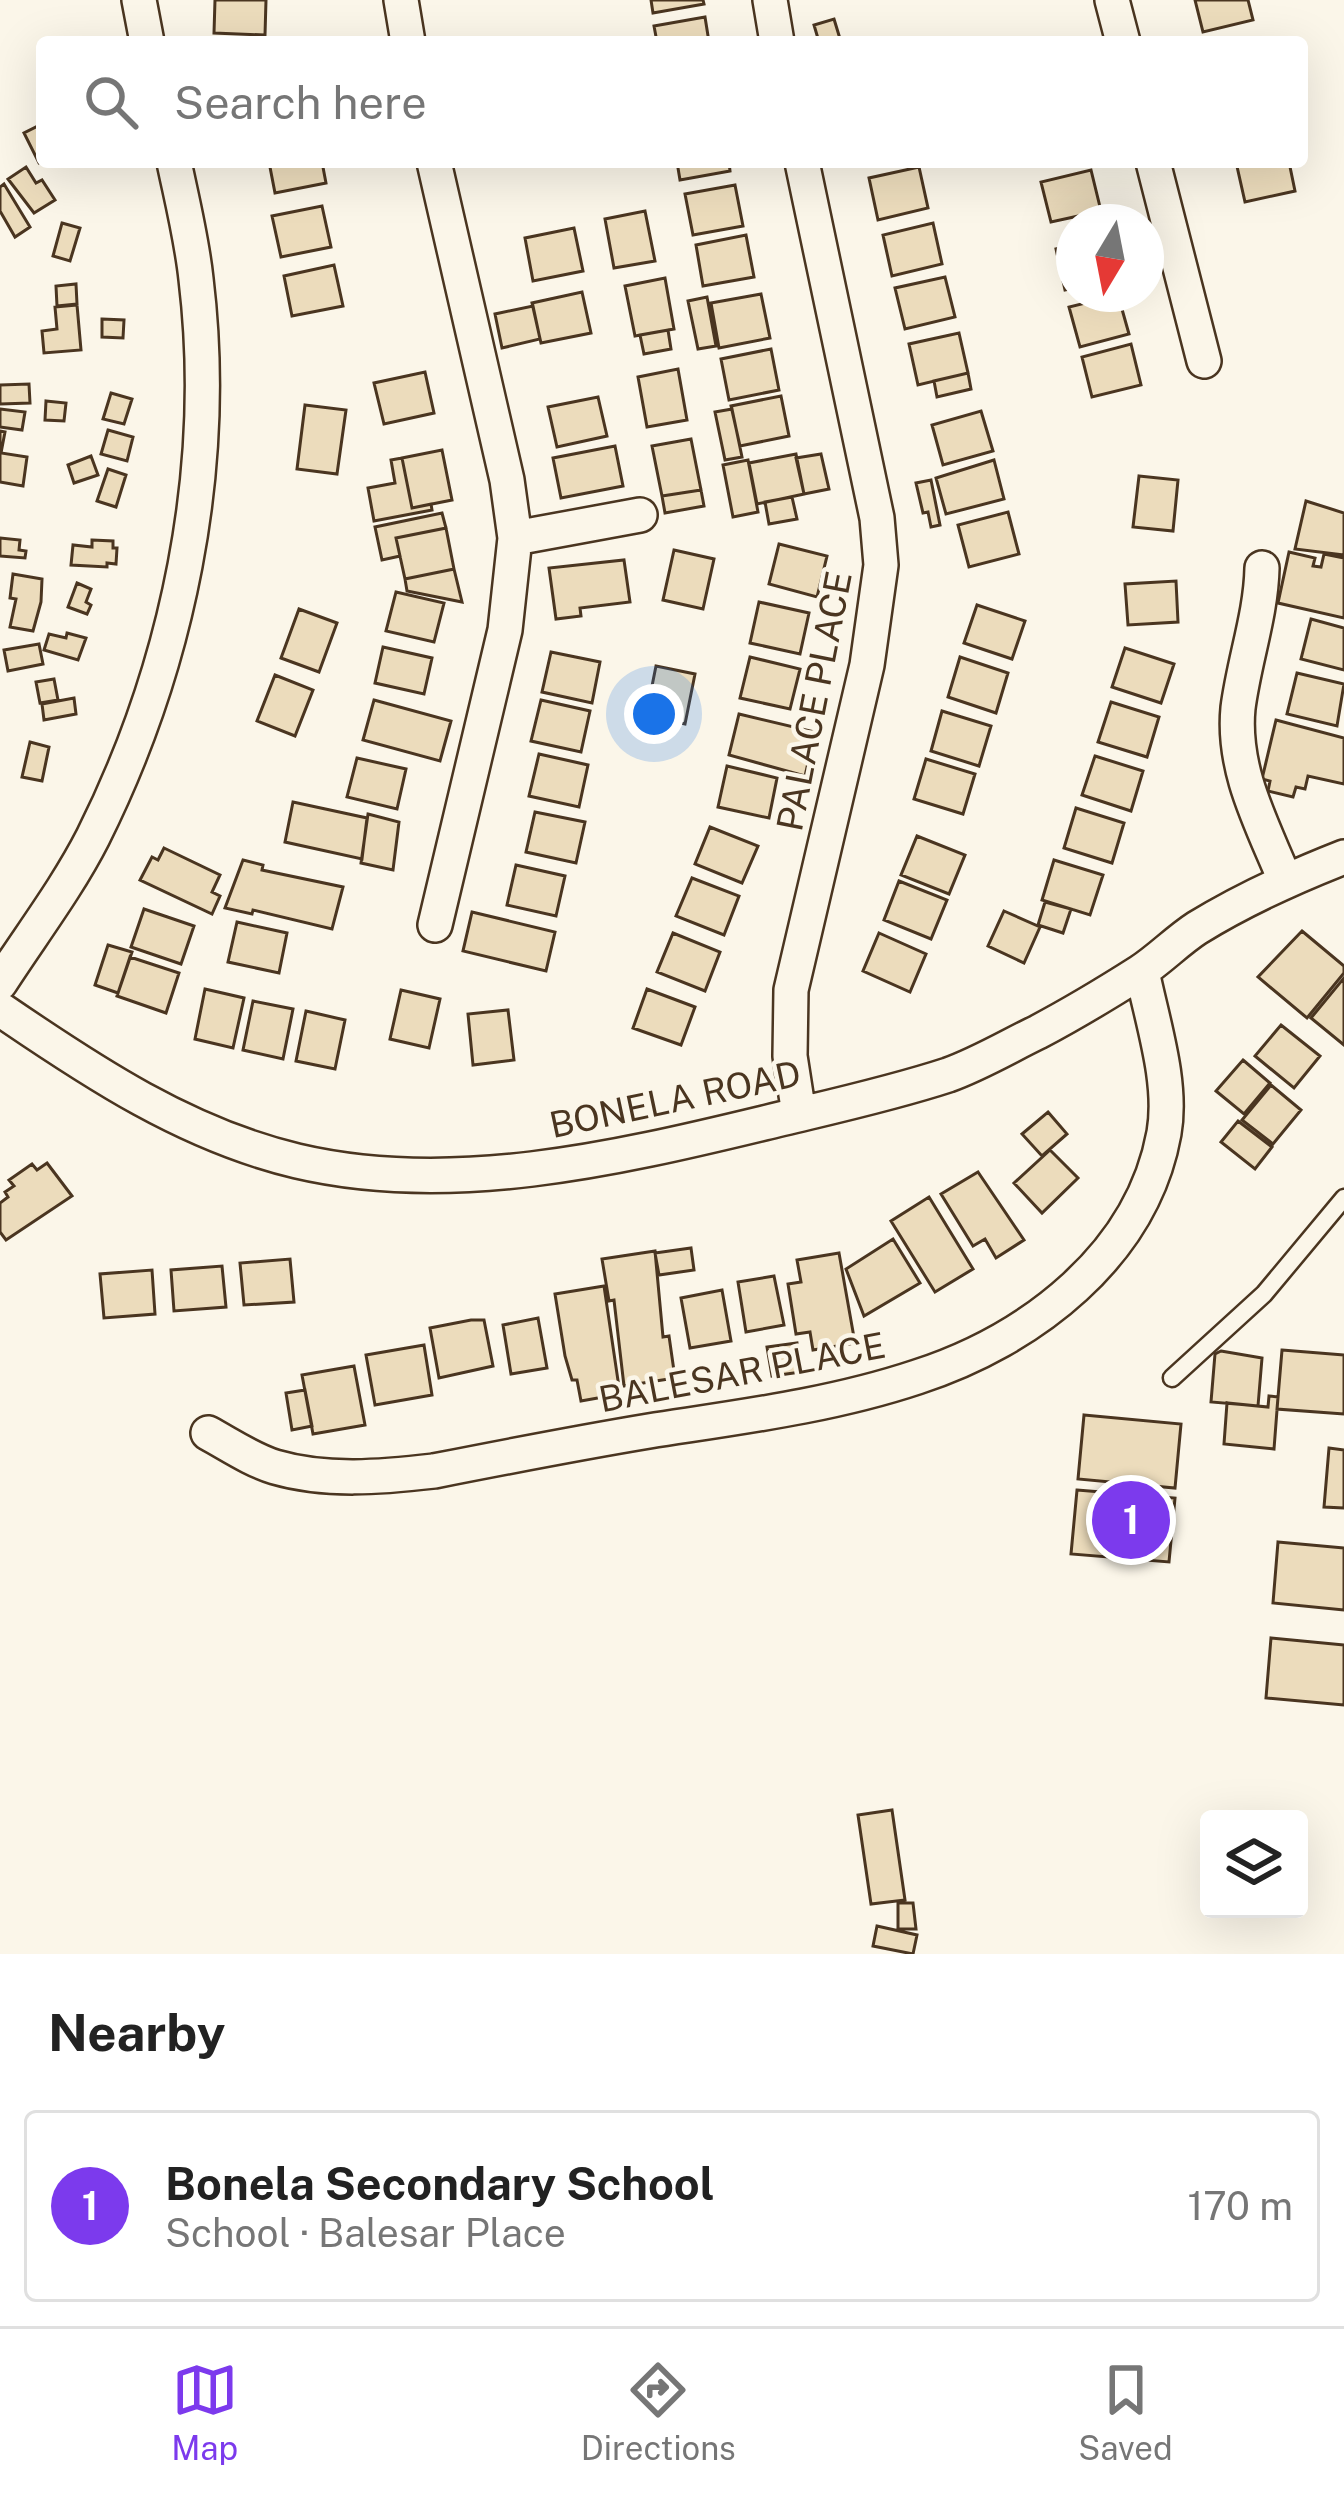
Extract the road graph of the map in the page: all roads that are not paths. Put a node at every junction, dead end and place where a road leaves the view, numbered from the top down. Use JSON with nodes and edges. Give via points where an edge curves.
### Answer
{"nodes":[{"id":1,"x":139,"y":0,"type":"edge"},
{"id":2,"x":401,"y":0,"type":"edge"},
{"id":3,"x":770,"y":0,"type":"edge"},
{"id":4,"x":1112,"y":0,"type":"edge"},
{"id":5,"x":147,"y":36,"type":"edge"},
{"id":6,"x":407,"y":36,"type":"edge"},
{"id":7,"x":776,"y":36,"type":"edge"},
{"id":8,"x":1121,"y":36,"type":"edge"},
{"id":9,"x":174,"y":168,"type":"edge"},
{"id":10,"x":435,"y":168,"type":"edge"},
{"id":11,"x":803,"y":168,"type":"edge"},
{"id":12,"x":1156,"y":168,"type":"edge"},
{"id":13,"x":1204,"y":361,"type":"dead end"},
{"id":14,"x":640,"y":515,"type":"dead end"},
{"id":15,"x":515,"y":538,"type":"junction"},
{"id":16,"x":1262,"y":568,"type":"dead end"},
{"id":17,"x":1344,"y":857,"type":"edge"},
{"id":18,"x":1285,"y":880,"type":"junction"},
{"id":19,"x":435,"y":925,"type":"dead end"},
{"id":20,"x":1142,"y":971,"type":"junction"},
{"id":21,"x":0,"y":983,"type":"edge"},
{"id":22,"x":0,"y":1009,"type":"edge"},
{"id":23,"x":799,"y":1114,"type":"junction"},
{"id":24,"x":1344,"y":1198,"type":"edge"},
{"id":25,"x":1172,"y":1378,"type":"dead end"},
{"id":26,"x":208,"y":1433,"type":"dead end"}],
"edges":[{"from":1,"to":5,"type":"street"},
{"from":2,"to":6,"type":"street"},
{"from":3,"to":7,"type":"street"},
{"from":4,"to":8,"type":"street"},
{"from":9,"to":21,"type":"street","via":[[201,346],[189,549],[133,747],[91,840]]},
{"from":10,"to":15,"type":"street"},
{"from":11,"to":23,"type":"street","name":"PALACE PLACE","via":[[881,565],[867,664],[791,990]]},
{"from":12,"to":13,"type":"street"},
{"from":14,"to":15,"type":"street"},
{"from":15,"to":19,"type":"street","via":[[505,630]]},
{"from":16,"to":18,"type":"street","via":[[1238,745],[1245,785]]},
{"from":17,"to":18,"type":"street","name":"BONELA ROAD"},
{"from":18,"to":20,"type":"street","name":"BONELA ROAD","via":[[1194,930]]},
{"from":20,"to":23,"type":"street","name":"BONELA ROAD","via":[[952,1073]]},
{"from":20,"to":26,"type":"street","name":"BALESAR PLACE","via":[[1166,1099],[1153,1178],[1132,1224],[1081,1282],[975,1351],[842,1398],[386,1476],[271,1466]]},
{"from":22,"to":23,"type":"street","name":"BONELA ROAD","via":[[112,1085],[216,1134],[298,1161],[376,1172],[550,1166]]},
{"from":24,"to":25,"type":"lane","via":[[1264,1294]]}]}
